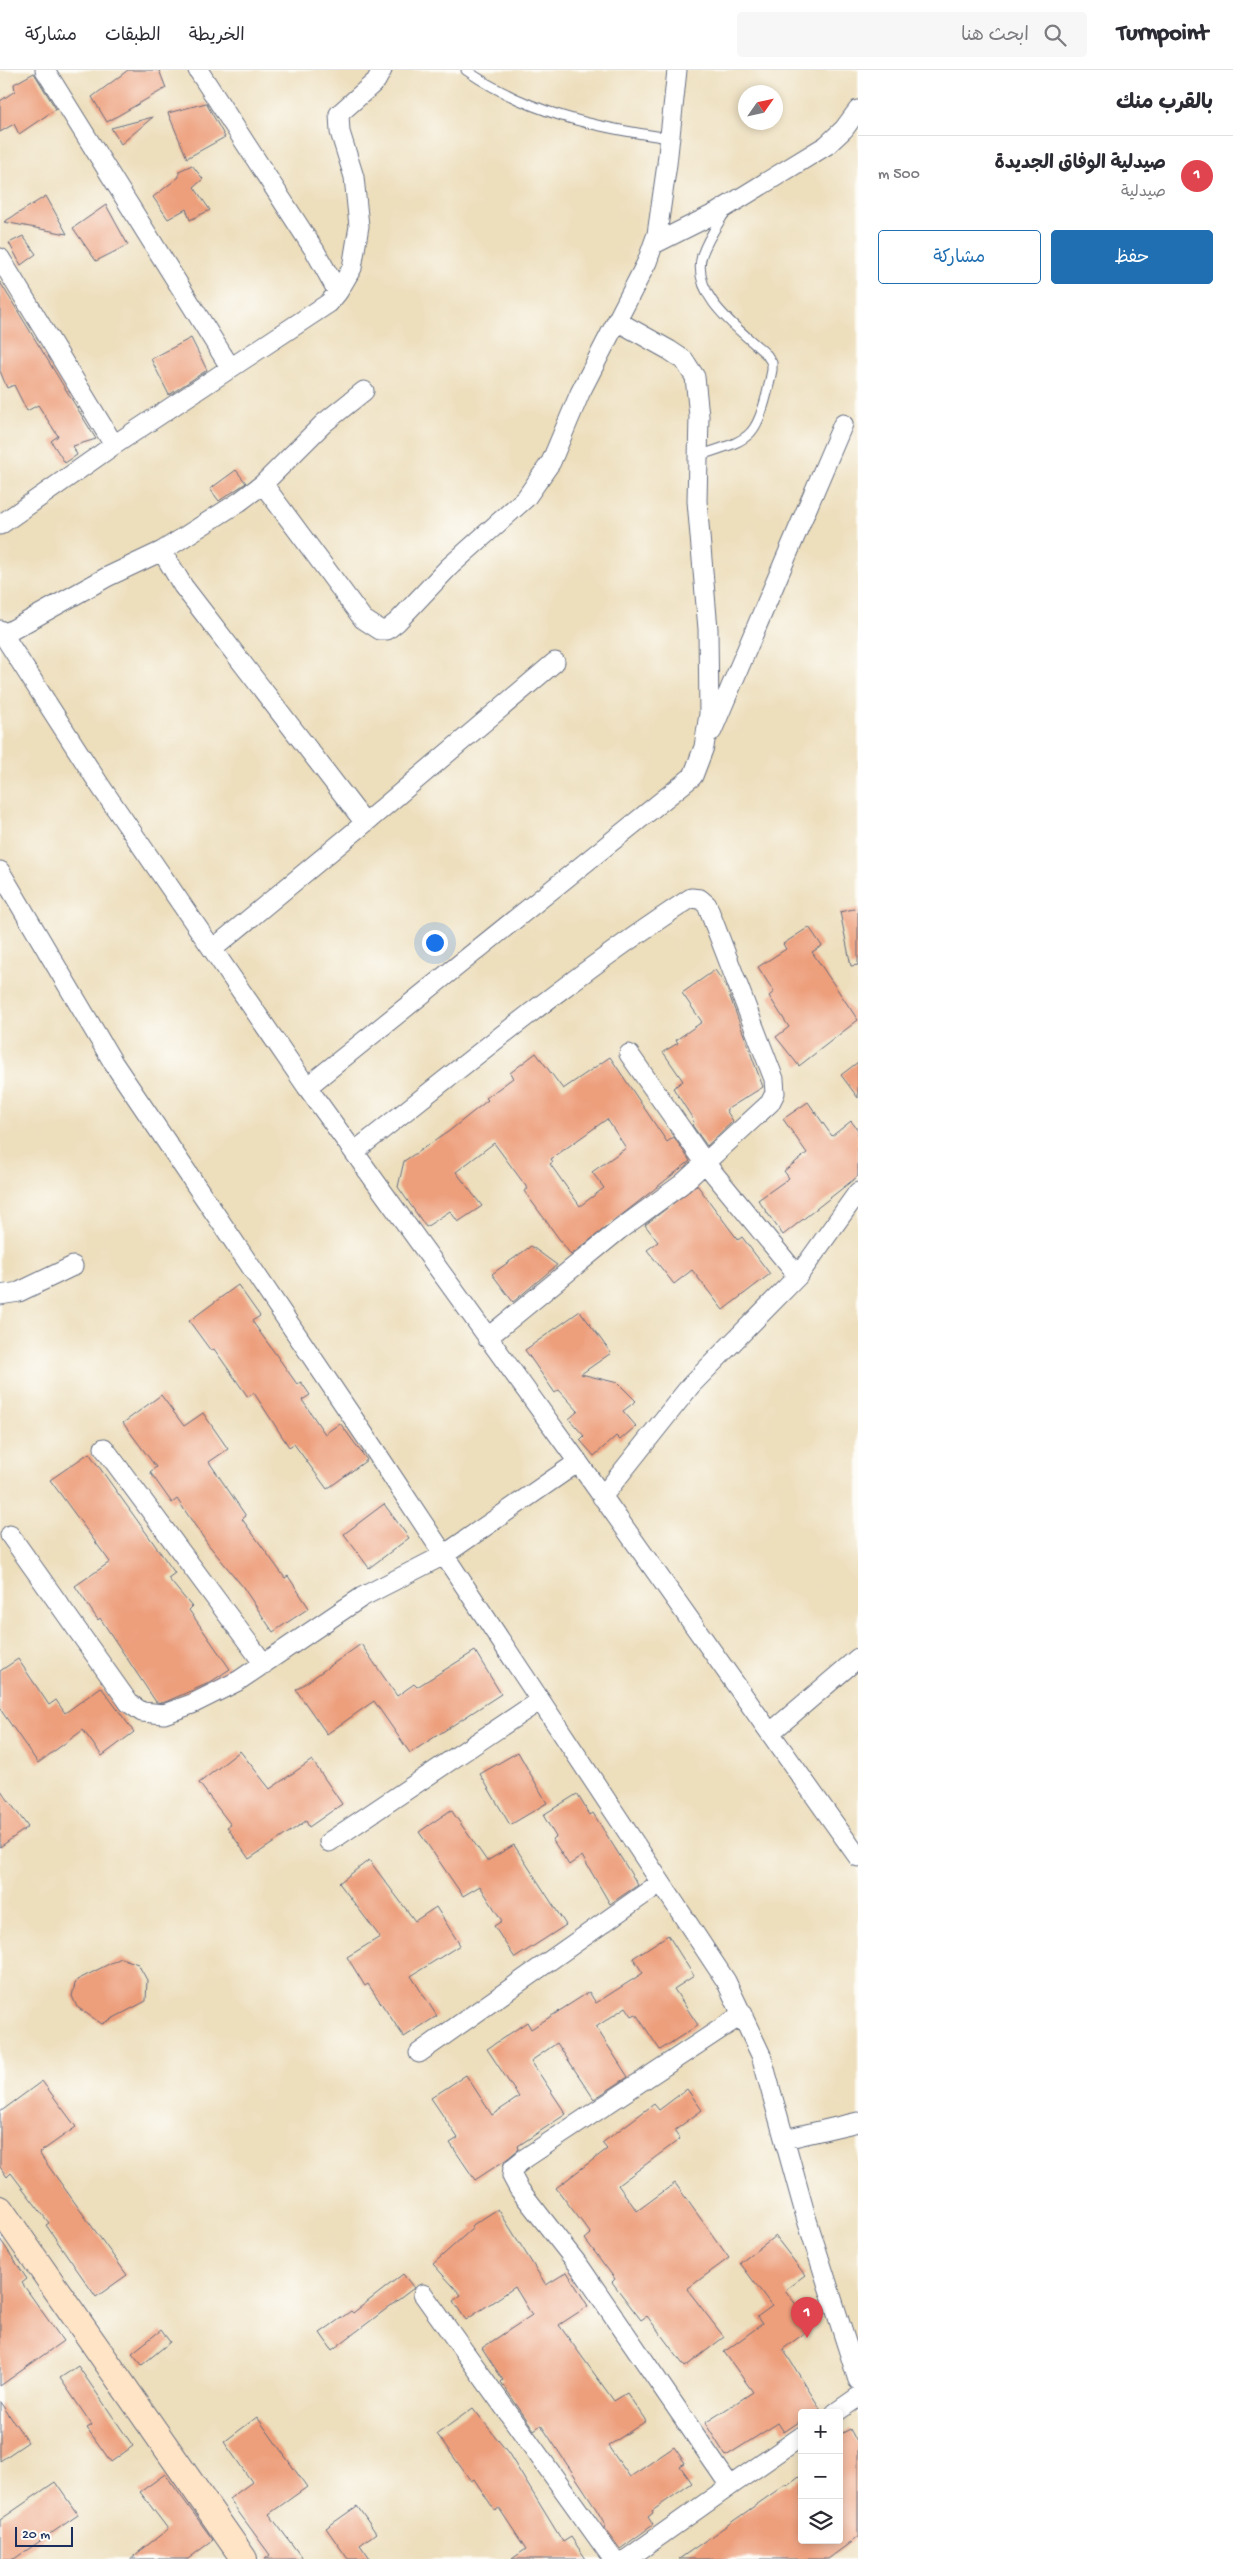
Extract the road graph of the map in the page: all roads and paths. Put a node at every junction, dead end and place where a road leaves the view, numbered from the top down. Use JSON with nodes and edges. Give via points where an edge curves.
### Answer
{"nodes":[{"id":1,"x":45,"y":70,"type":"edge"},
{"id":2,"x":198,"y":70,"type":"edge"},
{"id":3,"x":382,"y":70,"type":"edge"},
{"id":4,"x":466,"y":70,"type":"edge"},
{"id":5,"x":677,"y":70,"type":"edge"},
{"id":6,"x":858,"y":110,"type":"edge"},
{"id":7,"x":670,"y":138,"type":"junction"},
{"id":8,"x":729,"y":205,"type":"junction"},
{"id":9,"x":654,"y":244,"type":"junction"},
{"id":10,"x":0,"y":258,"type":"edge"},
{"id":11,"x":338,"y":292,"type":"junction"},
{"id":12,"x":616,"y":321,"type":"junction"},
{"id":13,"x":230,"y":367,"type":"junction"},
{"id":14,"x":364,"y":391,"type":"dead end"},
{"id":15,"x":843,"y":424,"type":"dead end"},
{"id":16,"x":114,"y":445,"type":"junction"},
{"id":17,"x":698,"y":456,"type":"junction"},
{"id":18,"x":263,"y":484,"type":"junction"},
{"id":19,"x":0,"y":525,"type":"edge"},
{"id":20,"x":162,"y":551,"type":"junction"},
{"id":21,"x":2,"y":633,"type":"edge"},
{"id":22,"x":555,"y":662,"type":"dead end"},
{"id":23,"x":693,"y":776,"type":"junction"},
{"id":24,"x":365,"y":823,"type":"junction"},
{"id":25,"x":0,"y":871,"type":"edge"},
{"id":26,"x":214,"y":948,"type":"junction"},
{"id":27,"x":629,"y":1054,"type":"dead end"},
{"id":28,"x":308,"y":1087,"type":"junction"},
{"id":29,"x":354,"y":1152,"type":"junction"},
{"id":30,"x":706,"y":1164,"type":"junction"},
{"id":31,"x":858,"y":1192,"type":"edge"},
{"id":32,"x":73,"y":1266,"type":"dead end"},
{"id":33,"x":798,"y":1276,"type":"junction"},
{"id":34,"x":0,"y":1295,"type":"edge"},
{"id":35,"x":487,"y":1338,"type":"junction"},
{"id":36,"x":104,"y":1448,"type":"dead end"},
{"id":37,"x":578,"y":1462,"type":"junction"},
{"id":38,"x":602,"y":1497,"type":"junction"},
{"id":39,"x":10,"y":1534,"type":"dead end"},
{"id":40,"x":444,"y":1555,"type":"junction"},
{"id":41,"x":858,"y":1658,"type":"edge"},
{"id":42,"x":264,"y":1664,"type":"junction"},
{"id":43,"x":538,"y":1701,"type":"junction"},
{"id":44,"x":770,"y":1733,"type":"junction"},
{"id":45,"x":329,"y":1842,"type":"dead end"},
{"id":46,"x":858,"y":1857,"type":"edge"},
{"id":47,"x":660,"y":1883,"type":"junction"},
{"id":48,"x":743,"y":2014,"type":"junction"},
{"id":49,"x":419,"y":2053,"type":"dead end"},
{"id":50,"x":858,"y":2122,"type":"edge"},
{"id":51,"x":785,"y":2139,"type":"junction"},
{"id":52,"x":0,"y":2209,"type":"edge"},
{"id":53,"x":423,"y":2294,"type":"dead end"},
{"id":54,"x":858,"y":2380,"type":"edge"},
{"id":55,"x":858,"y":2397,"type":"edge"},
{"id":56,"x":841,"y":2409,"type":"edge"},
{"id":57,"x":798,"y":2439,"type":"edge"},
{"id":58,"x":730,"y":2486,"type":"junction"},
{"id":59,"x":236,"y":2556,"type":"edge"},
{"id":60,"x":612,"y":2559,"type":"edge"},
{"id":61,"x":627,"y":2559,"type":"edge"}],
"edges":[{"from":1,"to":13,"type":"street"},
{"from":2,"to":11,"type":"street"},
{"from":3,"to":11,"type":"street","via":[[376,81],[339,114],[340,132],[354,177],[359,226],[352,268]]},
{"from":4,"to":7,"type":"lane","via":[[491,88],[534,108],[571,120]]},
{"from":5,"to":7,"type":"street"},
{"from":6,"to":8,"type":"street","via":[[827,145]]},
{"from":7,"to":9,"type":"street"},
{"from":8,"to":9,"type":"street"},
{"from":8,"to":17,"type":"lane","via":[[711,234],[702,257],[701,275],[717,307],[767,355],[772,370],[760,417],[750,433]]},
{"from":9,"to":12,"type":"street"},
{"from":10,"to":16,"type":"street"},
{"from":11,"to":13,"type":"street","via":[[330,304]]},
{"from":12,"to":17,"type":"street","via":[[684,360],[695,377]]},
{"from":12,"to":18,"type":"street","via":[[551,462],[535,487],[387,630],[374,627],[363,619]]},
{"from":13,"to":16,"type":"street"},
{"from":14,"to":18,"type":"street","via":[[324,423]]},
{"from":15,"to":23,"type":"street"},
{"from":16,"to":19,"type":"street"},
{"from":17,"to":23,"type":"street","via":[[697,501],[708,630],[709,714],[704,747]]},
{"from":18,"to":20,"type":"street"},
{"from":20,"to":21,"type":"street"},
{"from":20,"to":24,"type":"street","via":[[183,586]]},
{"from":21,"to":26,"type":"street","via":[[101,787]]},
{"from":22,"to":24,"type":"street"},
{"from":23,"to":28,"type":"street"},
{"from":24,"to":26,"type":"street"},
{"from":25,"to":40,"type":"street","via":[[114,1064]]},
{"from":26,"to":28,"type":"street"},
{"from":27,"to":30,"type":"street"},
{"from":28,"to":29,"type":"street"},
{"from":29,"to":30,"type":"street","via":[[603,958],[691,898],[700,899],[707,905],[771,1070],[775,1093],[770,1103]]},
{"from":29,"to":35,"type":"street"},
{"from":30,"to":33,"type":"street"},
{"from":30,"to":35,"type":"street"},
{"from":31,"to":33,"type":"street"},
{"from":32,"to":34,"type":"street","via":[[19,1292]]},
{"from":33,"to":38,"type":"street","via":[[691,1385]]},
{"from":35,"to":37,"type":"street"},
{"from":36,"to":42,"type":"street"},
{"from":37,"to":38,"type":"street"},
{"from":37,"to":40,"type":"street"},
{"from":38,"to":44,"type":"street"},
{"from":39,"to":42,"type":"street","via":[[129,1703],[142,1712],[164,1714],[192,1704],[238,1682]]},
{"from":40,"to":42,"type":"street","via":[[362,1597]]},
{"from":40,"to":43,"type":"street"},
{"from":41,"to":44,"type":"street"},
{"from":43,"to":45,"type":"street"},
{"from":43,"to":47,"type":"street"},
{"from":44,"to":46,"type":"street"},
{"from":47,"to":48,"type":"street","via":[[706,1948]]},
{"from":47,"to":49,"type":"street"},
{"from":48,"to":51,"type":"street","via":[[761,2055]]},
{"from":48,"to":58,"type":"street","via":[[524,2159],[513,2168],[512,2176],[580,2267]]},
{"from":50,"to":51,"type":"street"},
{"from":51,"to":54,"type":"street","via":[[806,2217]]},
{"from":52,"to":59,"type":"street"},
{"from":53,"to":60,"type":"street"},
{"from":55,"to":56,"type":"street"},
{"from":57,"to":58,"type":"street"},
{"from":58,"to":61,"type":"street"}]}
